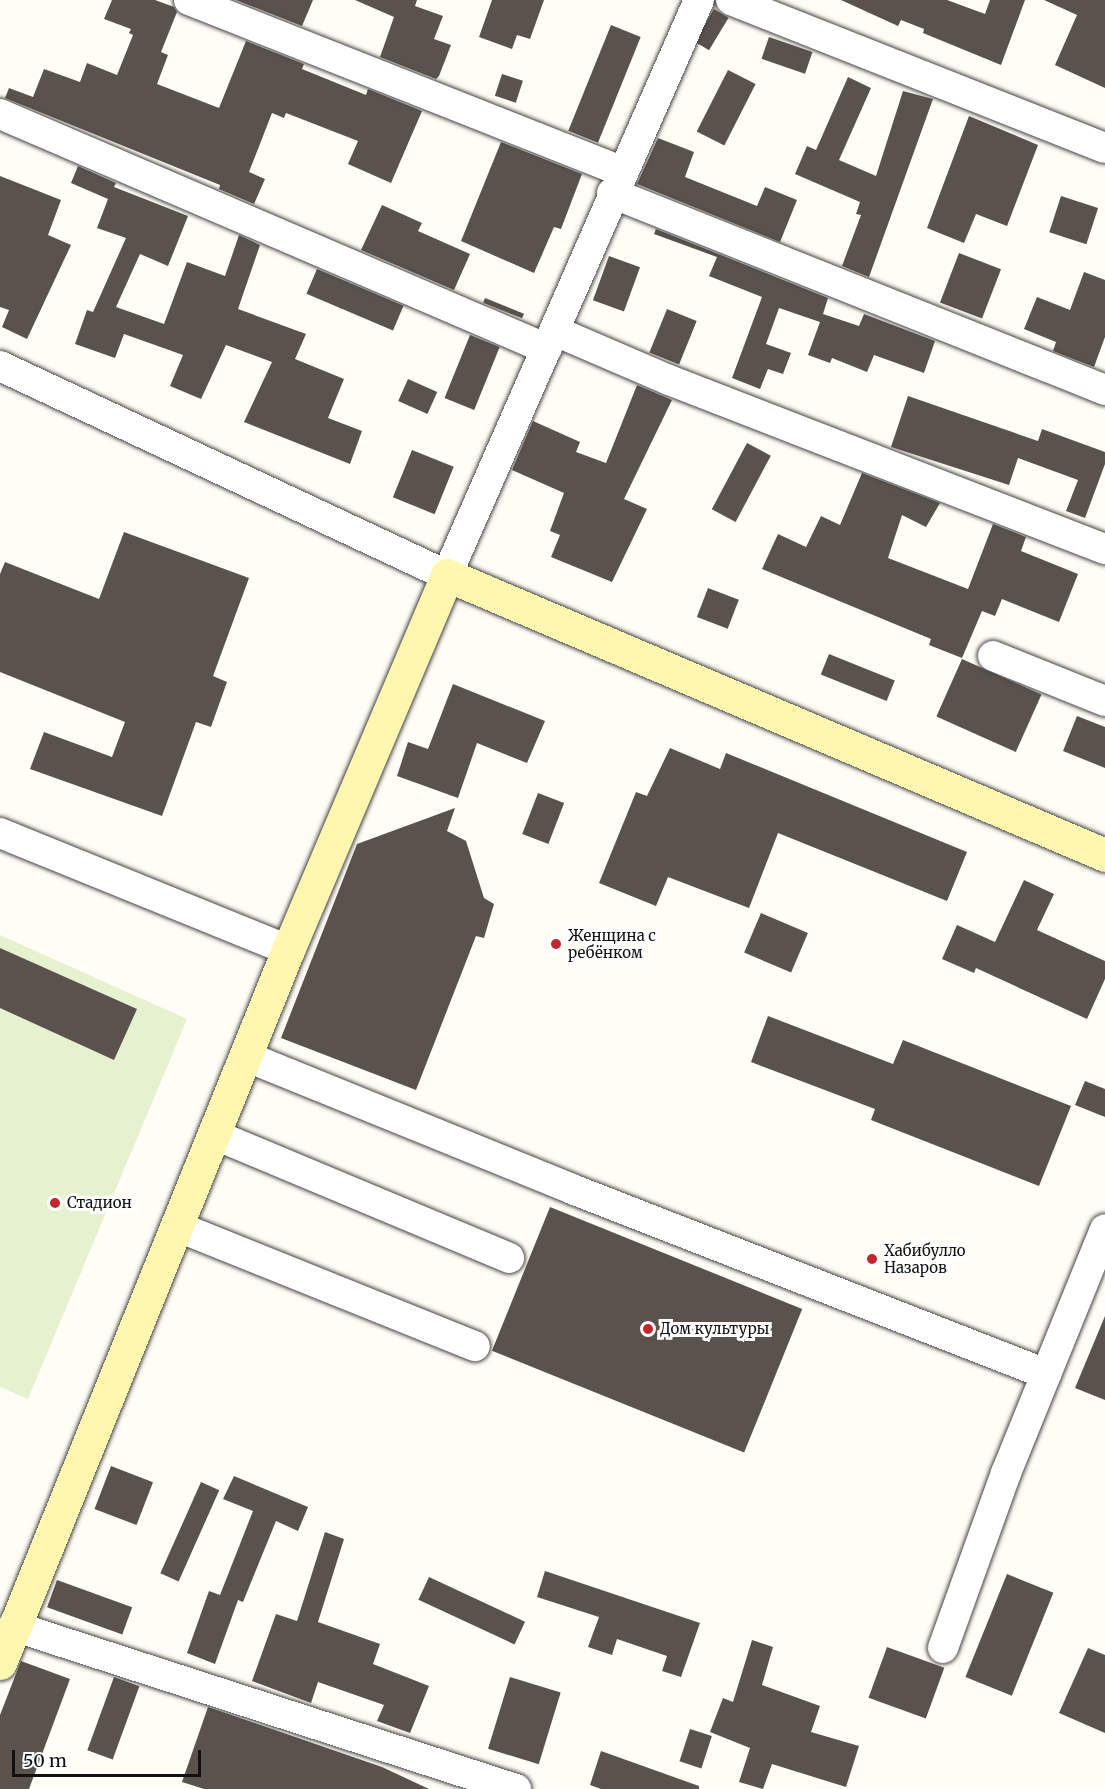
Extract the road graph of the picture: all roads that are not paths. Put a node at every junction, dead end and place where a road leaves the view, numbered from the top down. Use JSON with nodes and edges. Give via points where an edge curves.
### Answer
{"nodes":[{"id":1,"x":189,"y":0,"type":"edge"},
{"id":2,"x":699,"y":0,"type":"edge"},
{"id":3,"x":731,"y":0,"type":"edge"},
{"id":4,"x":0,"y":114,"type":"edge"},
{"id":5,"x":1105,"y":148,"type":"edge"},
{"id":6,"x":617,"y":182,"type":"junction"},
{"id":7,"x":551,"y":340,"type":"junction"},
{"id":8,"x":0,"y":366,"type":"edge"},
{"id":9,"x":1105,"y":390,"type":"edge"},
{"id":10,"x":1105,"y":549,"type":"edge"},
{"id":11,"x":447,"y":575,"type":"junction"},
{"id":12,"x":993,"y":656,"type":"dead end"},
{"id":13,"x":1105,"y":701,"type":"edge"},
{"id":14,"x":0,"y":833,"type":"edge"},
{"id":15,"x":1104,"y":850,"type":"edge"},
{"id":16,"x":288,"y":950,"type":"junction"},
{"id":17,"x":245,"y":1056,"type":"junction"},
{"id":18,"x":213,"y":1134,"type":"junction"},
{"id":19,"x":176,"y":1226,"type":"junction"},
{"id":20,"x":1105,"y":1229,"type":"edge"},
{"id":21,"x":509,"y":1258,"type":"dead end"},
{"id":22,"x":476,"y":1346,"type":"dead end"},
{"id":23,"x":1046,"y":1374,"type":"junction"},
{"id":24,"x":7,"y":1624,"type":"edge"},
{"id":25,"x":943,"y":1648,"type":"dead end"},
{"id":26,"x":0,"y":1663,"type":"edge"},
{"id":27,"x":516,"y":1789,"type":"edge"}],
"edges":[{"from":1,"to":6,"type":"street"},
{"from":2,"to":6,"type":"street"},
{"from":3,"to":5,"type":"street"},
{"from":4,"to":7,"type":"street"},
{"from":6,"to":7,"type":"street"},
{"from":6,"to":9,"type":"street"},
{"from":7,"to":10,"type":"street","via":[[669,380]]},
{"from":7,"to":11,"type":"street"},
{"from":8,"to":11,"type":"street"},
{"from":11,"to":15,"type":"street"},
{"from":11,"to":16,"type":"street"},
{"from":12,"to":13,"type":"street"},
{"from":14,"to":16,"type":"street"},
{"from":16,"to":17,"type":"street"},
{"from":17,"to":18,"type":"street"},
{"from":17,"to":23,"type":"street"},
{"from":18,"to":19,"type":"street"},
{"from":18,"to":21,"type":"street"},
{"from":19,"to":22,"type":"street"},
{"from":19,"to":24,"type":"street"},
{"from":20,"to":23,"type":"street"},
{"from":23,"to":25,"type":"street"},
{"from":24,"to":26,"type":"street"},
{"from":24,"to":27,"type":"street"}]}
